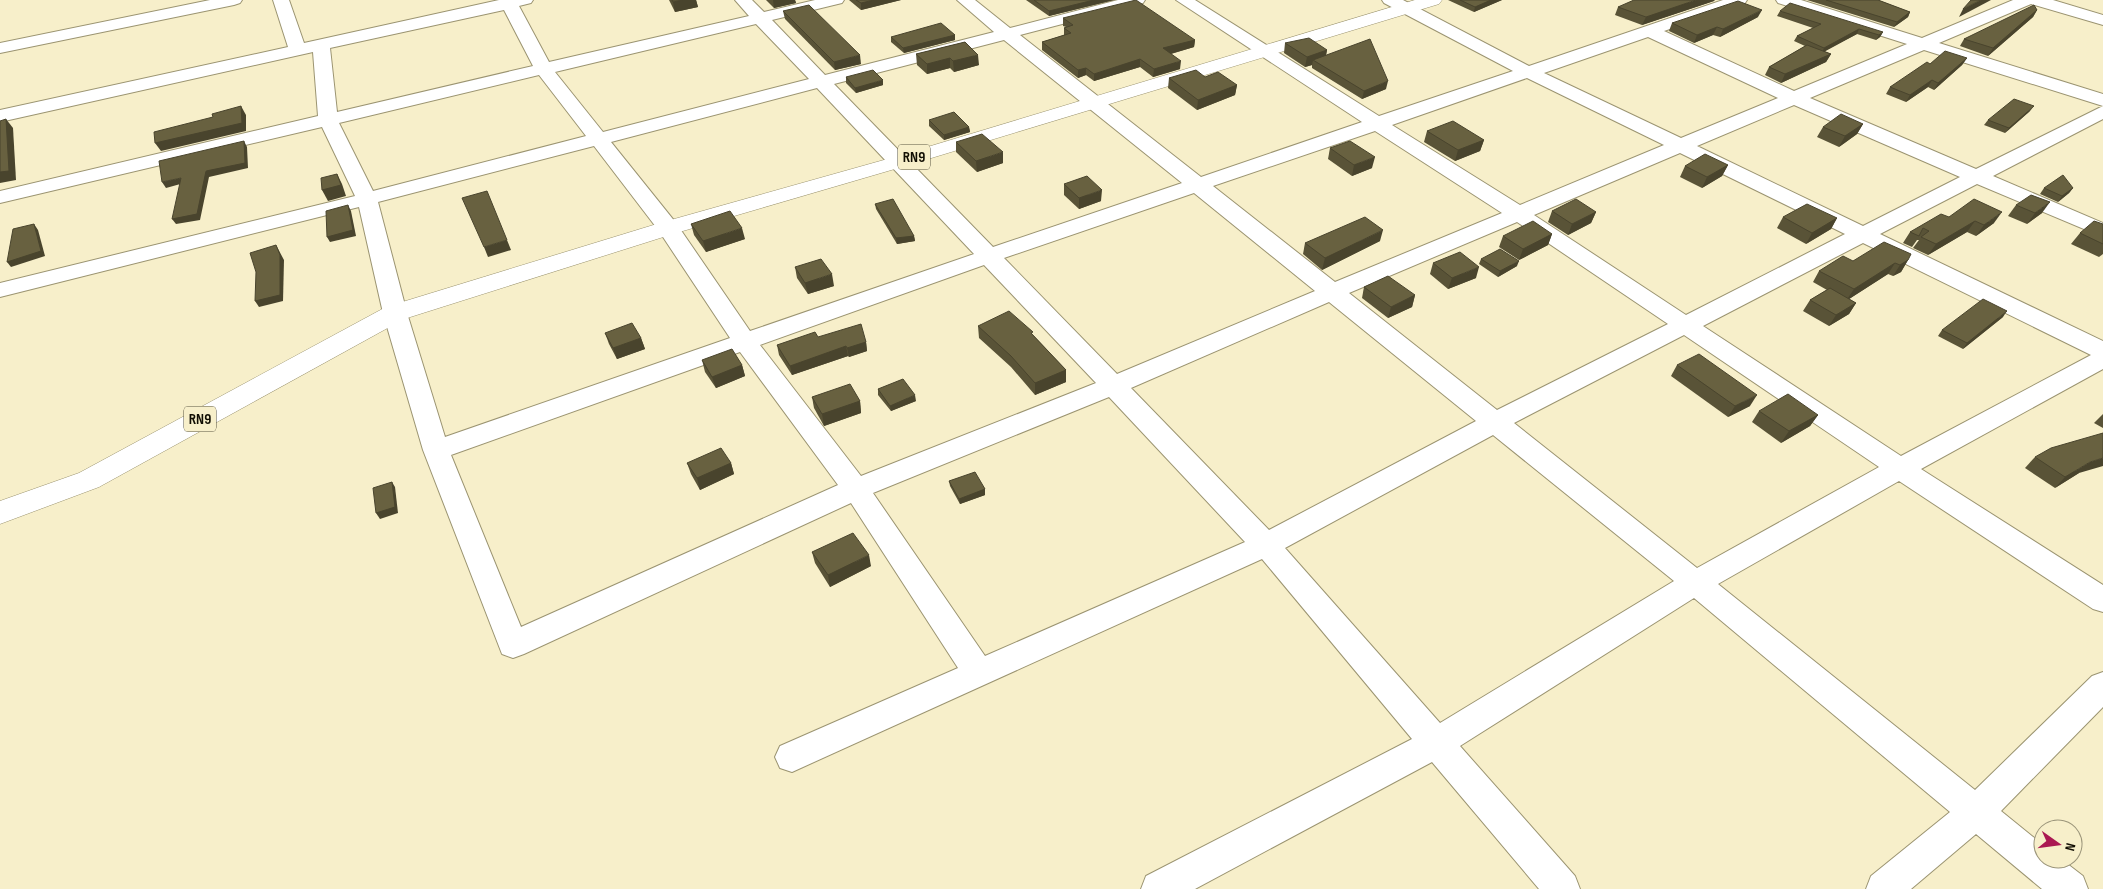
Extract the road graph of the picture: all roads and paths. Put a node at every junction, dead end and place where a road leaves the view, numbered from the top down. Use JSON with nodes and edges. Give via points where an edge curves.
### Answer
{"nodes":[{"id":1,"x":234,"y":0,"type":"edge"},
{"id":2,"x":281,"y":0,"type":"edge"},
{"id":3,"x":836,"y":0,"type":"edge"},
{"id":4,"x":965,"y":0,"type":"edge"},
{"id":5,"x":1137,"y":0,"type":"edge"},
{"id":6,"x":1184,"y":0,"type":"edge"},
{"id":7,"x":1433,"y":0,"type":"edge"},
{"id":8,"x":1739,"y":0,"type":"edge"},
{"id":9,"x":1784,"y":0,"type":"edge"},
{"id":10,"x":2027,"y":0,"type":"edge"},
{"id":11,"x":2035,"y":0,"type":"edge"},
{"id":12,"x":514,"y":1,"type":"edge"},
{"id":13,"x":1399,"y":4,"type":"edge"},
{"id":14,"x":752,"y":9,"type":"edge"},
{"id":15,"x":2103,"y":20,"type":"edge"},
{"id":16,"x":1649,"y":30,"type":"junction"},
{"id":17,"x":1006,"y":33,"type":"junction"},
{"id":18,"x":1926,"y":43,"type":"junction"},
{"id":19,"x":321,"y":45,"type":"junction"},
{"id":20,"x":0,"y":48,"type":"edge"},
{"id":21,"x":298,"y":50,"type":"junction"},
{"id":22,"x":1266,"y":52,"type":"junction"},
{"id":23,"x":543,"y":68,"type":"junction"},
{"id":24,"x":1528,"y":72,"type":"junction"},
{"id":25,"x":822,"y":82,"type":"junction"},
{"id":26,"x":1794,"y":98,"type":"junction"},
{"id":27,"x":2103,"y":100,"type":"edge"},
{"id":28,"x":1094,"y":103,"type":"junction"},
{"id":29,"x":2103,"y":112,"type":"edge"},
{"id":30,"x":0,"y":116,"type":"edge"},
{"id":31,"x":328,"y":119,"type":"junction"},
{"id":32,"x":1377,"y":124,"type":"junction"},
{"id":33,"x":598,"y":139,"type":"junction"},
{"id":34,"x":1682,"y":146,"type":"junction"},
{"id":35,"x":898,"y":162,"type":"junction"},
{"id":36,"x":1976,"y":177,"type":"junction"},
{"id":37,"x":1199,"y":184,"type":"junction"},
{"id":38,"x":0,"y":197,"type":"edge"},
{"id":39,"x":367,"y":199,"type":"junction"},
{"id":40,"x":1518,"y":214,"type":"junction"},
{"id":41,"x":668,"y":228,"type":"junction"},
{"id":42,"x":2103,"y":231,"type":"edge"},
{"id":43,"x":1863,"y":234,"type":"junction"},
{"id":44,"x":989,"y":256,"type":"junction"},
{"id":45,"x":0,"y":290,"type":"edge"},
{"id":46,"x":1332,"y":292,"type":"junction"},
{"id":47,"x":394,"y":313,"type":"junction"},
{"id":48,"x":1684,"y":326,"type":"junction"},
{"id":49,"x":745,"y":342,"type":"junction"},
{"id":50,"x":2103,"y":351,"type":"edge"},
{"id":51,"x":2103,"y":359,"type":"edge"},
{"id":52,"x":1113,"y":386,"type":"junction"},
{"id":53,"x":1492,"y":423,"type":"junction"},
{"id":54,"x":436,"y":450,"type":"junction"},
{"id":55,"x":1900,"y":468,"type":"junction"},
{"id":56,"x":856,"y":490,"type":"junction"},
{"id":57,"x":0,"y":513,"type":"edge"},
{"id":58,"x":1266,"y":545,"type":"junction"},
{"id":59,"x":1695,"y":583,"type":"junction"},
{"id":60,"x":2103,"y":600,"type":"edge"},
{"id":61,"x":980,"y":674,"type":"junction"},
{"id":62,"x":2103,"y":686,"type":"edge"},
{"id":63,"x":1436,"y":743,"type":"junction"},
{"id":64,"x":792,"y":757,"type":"dead end"},
{"id":65,"x":1976,"y":812,"type":"junction"},
{"id":66,"x":1159,"y":889,"type":"edge"},
{"id":67,"x":1562,"y":889,"type":"edge"},
{"id":68,"x":1884,"y":889,"type":"edge"},
{"id":69,"x":2070,"y":889,"type":"edge"}],
"edges":[{"from":1,"to":20,"type":"street"},
{"from":2,"to":21,"type":"street"},
{"from":3,"to":14,"type":"street"},
{"from":4,"to":17,"type":"street"},
{"from":5,"to":17,"type":"street"},
{"from":6,"to":22,"type":"street"},
{"from":7,"to":13,"type":"main road","number":"RN9"},
{"from":8,"to":16,"type":"street"},
{"from":9,"to":18,"type":"street"},
{"from":10,"to":18,"type":"street"},
{"from":11,"to":15,"type":"street"},
{"from":12,"to":19,"type":"street"},
{"from":12,"to":23,"type":"street"},
{"from":13,"to":22,"type":"main road","number":"RN9"},
{"from":13,"to":24,"type":"street"},
{"from":14,"to":23,"type":"street"},
{"from":14,"to":25,"type":"street"},
{"from":16,"to":24,"type":"street"},
{"from":16,"to":26,"type":"street"},
{"from":17,"to":25,"type":"street"},
{"from":17,"to":28,"type":"street"},
{"from":18,"to":26,"type":"street"},
{"from":18,"to":27,"type":"street"},
{"from":19,"to":21,"type":"street"},
{"from":19,"to":31,"type":"street"},
{"from":21,"to":30,"type":"street"},
{"from":22,"to":28,"type":"main road","number":"RN9"},
{"from":22,"to":32,"type":"street"},
{"from":23,"to":31,"type":"street"},
{"from":23,"to":33,"type":"street"},
{"from":24,"to":32,"type":"street"},
{"from":24,"to":34,"type":"street"},
{"from":25,"to":33,"type":"street"},
{"from":25,"to":35,"type":"street"},
{"from":26,"to":34,"type":"street"},
{"from":26,"to":36,"type":"street"},
{"from":28,"to":35,"type":"main road","number":"RN9"},
{"from":28,"to":37,"type":"street"},
{"from":29,"to":36,"type":"street"},
{"from":31,"to":38,"type":"street"},
{"from":31,"to":39,"type":"street"},
{"from":32,"to":37,"type":"street"},
{"from":32,"to":40,"type":"street"},
{"from":33,"to":39,"type":"street"},
{"from":33,"to":41,"type":"street"},
{"from":34,"to":40,"type":"street"},
{"from":34,"to":43,"type":"street"},
{"from":35,"to":41,"type":"main road","number":"RN9"},
{"from":35,"to":44,"type":"street"},
{"from":36,"to":42,"type":"street"},
{"from":36,"to":43,"type":"street"},
{"from":37,"to":44,"type":"street"},
{"from":37,"to":46,"type":"street"},
{"from":39,"to":45,"type":"street"},
{"from":39,"to":47,"type":"street"},
{"from":40,"to":46,"type":"street"},
{"from":40,"to":48,"type":"street"},
{"from":41,"to":47,"type":"main road","number":"RN9"},
{"from":41,"to":49,"type":"street"},
{"from":43,"to":48,"type":"street"},
{"from":43,"to":50,"type":"street"},
{"from":44,"to":49,"type":"street"},
{"from":44,"to":52,"type":"street"},
{"from":46,"to":52,"type":"street"},
{"from":46,"to":53,"type":"street"},
{"from":47,"to":54,"type":"street"},
{"from":47,"to":57,"type":"main road","number":"RN9","via":[[89,480]]},
{"from":48,"to":53,"type":"street"},
{"from":48,"to":55,"type":"street"},
{"from":49,"to":54,"type":"street"},
{"from":49,"to":56,"type":"street"},
{"from":51,"to":55,"type":"street"},
{"from":52,"to":56,"type":"street"},
{"from":52,"to":58,"type":"street"},
{"from":53,"to":58,"type":"street"},
{"from":53,"to":59,"type":"street"},
{"from":54,"to":56,"type":"street","via":[[513,645]]},
{"from":55,"to":59,"type":"street"},
{"from":55,"to":60,"type":"street"},
{"from":56,"to":61,"type":"street"},
{"from":58,"to":61,"type":"street"},
{"from":58,"to":63,"type":"street"},
{"from":59,"to":63,"type":"street"},
{"from":59,"to":65,"type":"street"},
{"from":61,"to":64,"type":"street"},
{"from":62,"to":65,"type":"street"},
{"from":63,"to":66,"type":"street"},
{"from":63,"to":67,"type":"street"},
{"from":65,"to":68,"type":"street"},
{"from":65,"to":69,"type":"street"}]}
